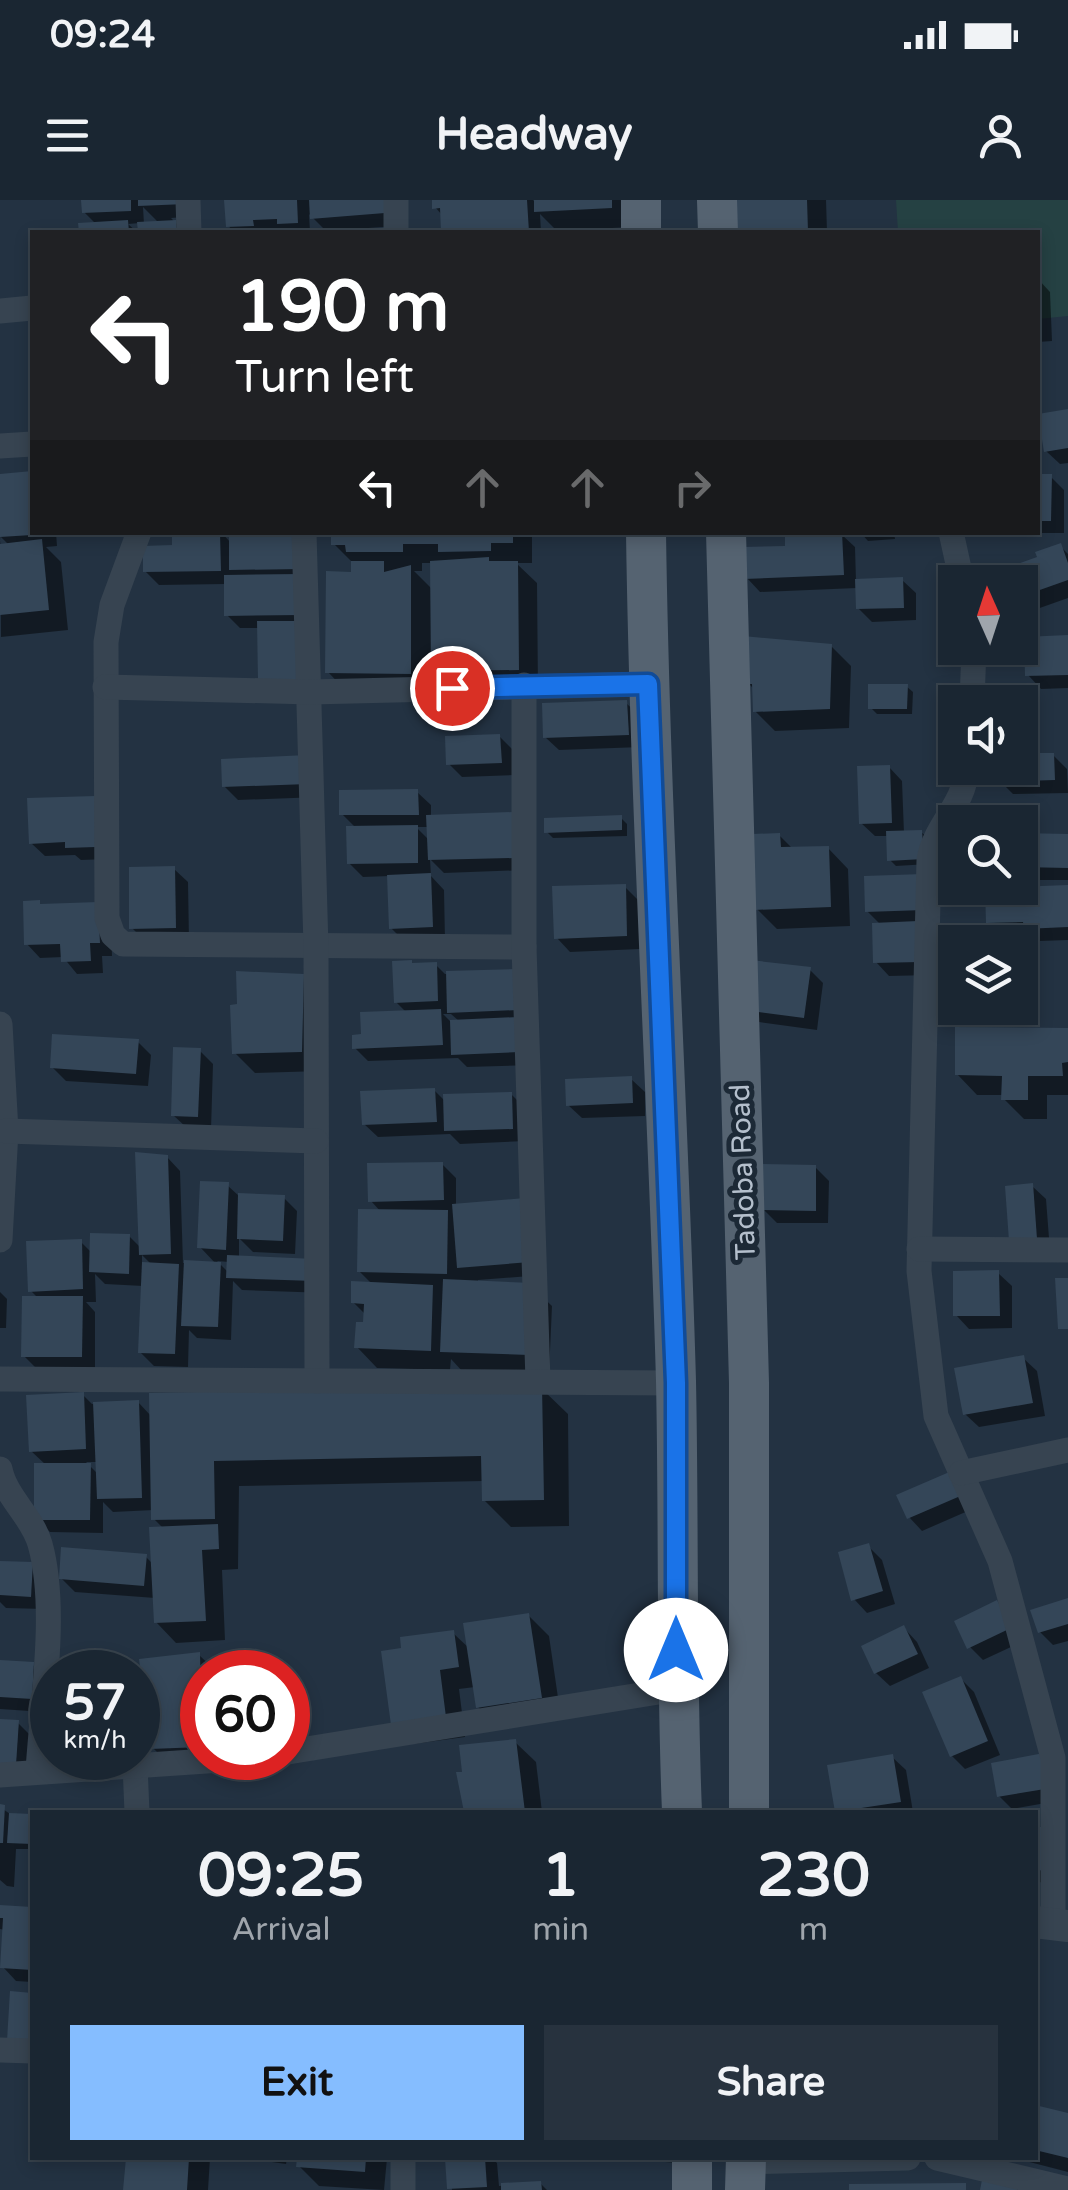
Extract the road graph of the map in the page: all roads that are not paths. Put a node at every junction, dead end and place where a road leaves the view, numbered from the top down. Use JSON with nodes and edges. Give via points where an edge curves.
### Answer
{"nodes":[{"id":1,"x":188,"y":200,"type":"edge"},
{"id":2,"x":396,"y":200,"type":"edge"},
{"id":3,"x":641,"y":200,"type":"edge"},
{"id":4,"x":717,"y":200,"type":"edge"},
{"id":5,"x":190,"y":230,"type":"edge"},
{"id":6,"x":396,"y":230,"type":"edge"},
{"id":7,"x":642,"y":230,"type":"edge"},
{"id":8,"x":718,"y":230,"type":"edge"},
{"id":9,"x":30,"y":308,"type":"edge"},
{"id":10,"x":0,"y":311,"type":"edge"},
{"id":11,"x":30,"y":444,"type":"edge"},
{"id":12,"x":0,"y":446,"type":"edge"},
{"id":13,"x":139,"y":535,"type":"edge"},
{"id":14,"x":304,"y":535,"type":"edge"},
{"id":15,"x":646,"y":535,"type":"edge"},
{"id":16,"x":726,"y":535,"type":"edge"},
{"id":17,"x":951,"y":535,"type":"edge"},
{"id":18,"x":958,"y":565,"type":"edge"},
{"id":19,"x":648,"y":684,"type":"junction"},
{"id":20,"x":524,"y":685,"type":"junction"},
{"id":21,"x":105,"y":687,"type":"junction"},
{"id":22,"x":311,"y":692,"type":"junction"},
{"id":23,"x":965,"y":785,"type":"edge"},
{"id":24,"x":316,"y":947,"type":"junction"},
{"id":25,"x":524,"y":947,"type":"junction"},
{"id":26,"x":0,"y":1024,"type":"edge"},
{"id":27,"x":6,"y":1131,"type":"junction"},
{"id":28,"x":316,"y":1141,"type":"junction"},
{"id":29,"x":0,"y":1240,"type":"edge"},
{"id":30,"x":919,"y":1249,"type":"junction"},
{"id":31,"x":1068,"y":1250,"type":"edge"},
{"id":32,"x":0,"y":1380,"type":"edge"},
{"id":33,"x":316,"y":1380,"type":"junction"},
{"id":34,"x":538,"y":1381,"type":"junction"},
{"id":35,"x":676,"y":1383,"type":"junction"},
{"id":36,"x":1068,"y":1450,"type":"edge"},
{"id":37,"x":0,"y":1469,"type":"edge"},
{"id":38,"x":962,"y":1473,"type":"junction"},
{"id":39,"x":46,"y":1650,"type":"edge"},
{"id":40,"x":677,"y":1688,"type":"junction"},
{"id":41,"x":310,"y":1748,"type":"edge"},
{"id":42,"x":30,"y":1772,"type":"edge"},
{"id":43,"x":0,"y":1775,"type":"edge"},
{"id":44,"x":136,"y":1780,"type":"edge"},
{"id":45,"x":1061,"y":1796,"type":"edge"},
{"id":46,"x":137,"y":1810,"type":"edge"},
{"id":47,"x":682,"y":1810,"type":"edge"},
{"id":48,"x":749,"y":1810,"type":"edge"},
{"id":49,"x":1052,"y":1924,"type":"edge"},
{"id":50,"x":0,"y":2050,"type":"edge"},
{"id":51,"x":30,"y":2051,"type":"edge"},
{"id":52,"x":403,"y":2160,"type":"edge"},
{"id":53,"x":692,"y":2160,"type":"edge"},
{"id":54,"x":881,"y":2160,"type":"edge"},
{"id":55,"x":945,"y":2160,"type":"edge"},
{"id":56,"x":746,"y":2170,"type":"edge"},
{"id":57,"x":403,"y":2190,"type":"edge"},
{"id":58,"x":692,"y":2190,"type":"edge"},
{"id":59,"x":1068,"y":2190,"type":"edge"}],
"edges":[{"from":1,"to":5,"type":"street"},
{"from":2,"to":6,"type":"street"},
{"from":3,"to":7,"type":"main road"},
{"from":4,"to":8,"type":"main road"},
{"from":9,"to":10,"type":"street"},
{"from":11,"to":12,"type":"street"},
{"from":13,"to":21,"type":"street","via":[[112,604]]},
{"from":14,"to":22,"type":"street"},
{"from":15,"to":19,"type":"main road"},
{"from":16,"to":48,"type":"main road","name":"Tadoba Road","via":[[749,1383]]},
{"from":17,"to":18,"type":"street"},
{"from":19,"to":20,"type":"street"},
{"from":19,"to":35,"type":"main road"},
{"from":20,"to":22,"type":"street"},
{"from":20,"to":25,"type":"street"},
{"from":21,"to":22,"type":"street"},
{"from":21,"to":24,"type":"street","via":[[107,918],[113,935],[123,944]]},
{"from":22,"to":24,"type":"street"},
{"from":23,"to":30,"type":"street","via":[[929,860]]},
{"from":24,"to":25,"type":"street"},
{"from":24,"to":28,"type":"street"},
{"from":25,"to":34,"type":"street"},
{"from":26,"to":27,"type":"street"},
{"from":27,"to":28,"type":"street"},
{"from":27,"to":29,"type":"street"},
{"from":28,"to":33,"type":"street"},
{"from":30,"to":31,"type":"street"},
{"from":30,"to":38,"type":"street","via":[[936,1416]]},
{"from":32,"to":33,"type":"street"},
{"from":33,"to":34,"type":"street"},
{"from":34,"to":35,"type":"street"},
{"from":35,"to":40,"type":"main road"},
{"from":36,"to":38,"type":"street"},
{"from":37,"to":39,"type":"street","via":[[42,1552]]},
{"from":38,"to":45,"type":"street","via":[[1000,1561]]},
{"from":40,"to":41,"type":"street"},
{"from":40,"to":47,"type":"main road"},
{"from":42,"to":43,"type":"street"},
{"from":44,"to":46,"type":"street"},
{"from":45,"to":49,"type":"street"},
{"from":50,"to":51,"type":"street"},
{"from":52,"to":57,"type":"street"},
{"from":53,"to":58,"type":"main road"},
{"from":54,"to":56,"type":"street"},
{"from":55,"to":59,"type":"street"}]}
